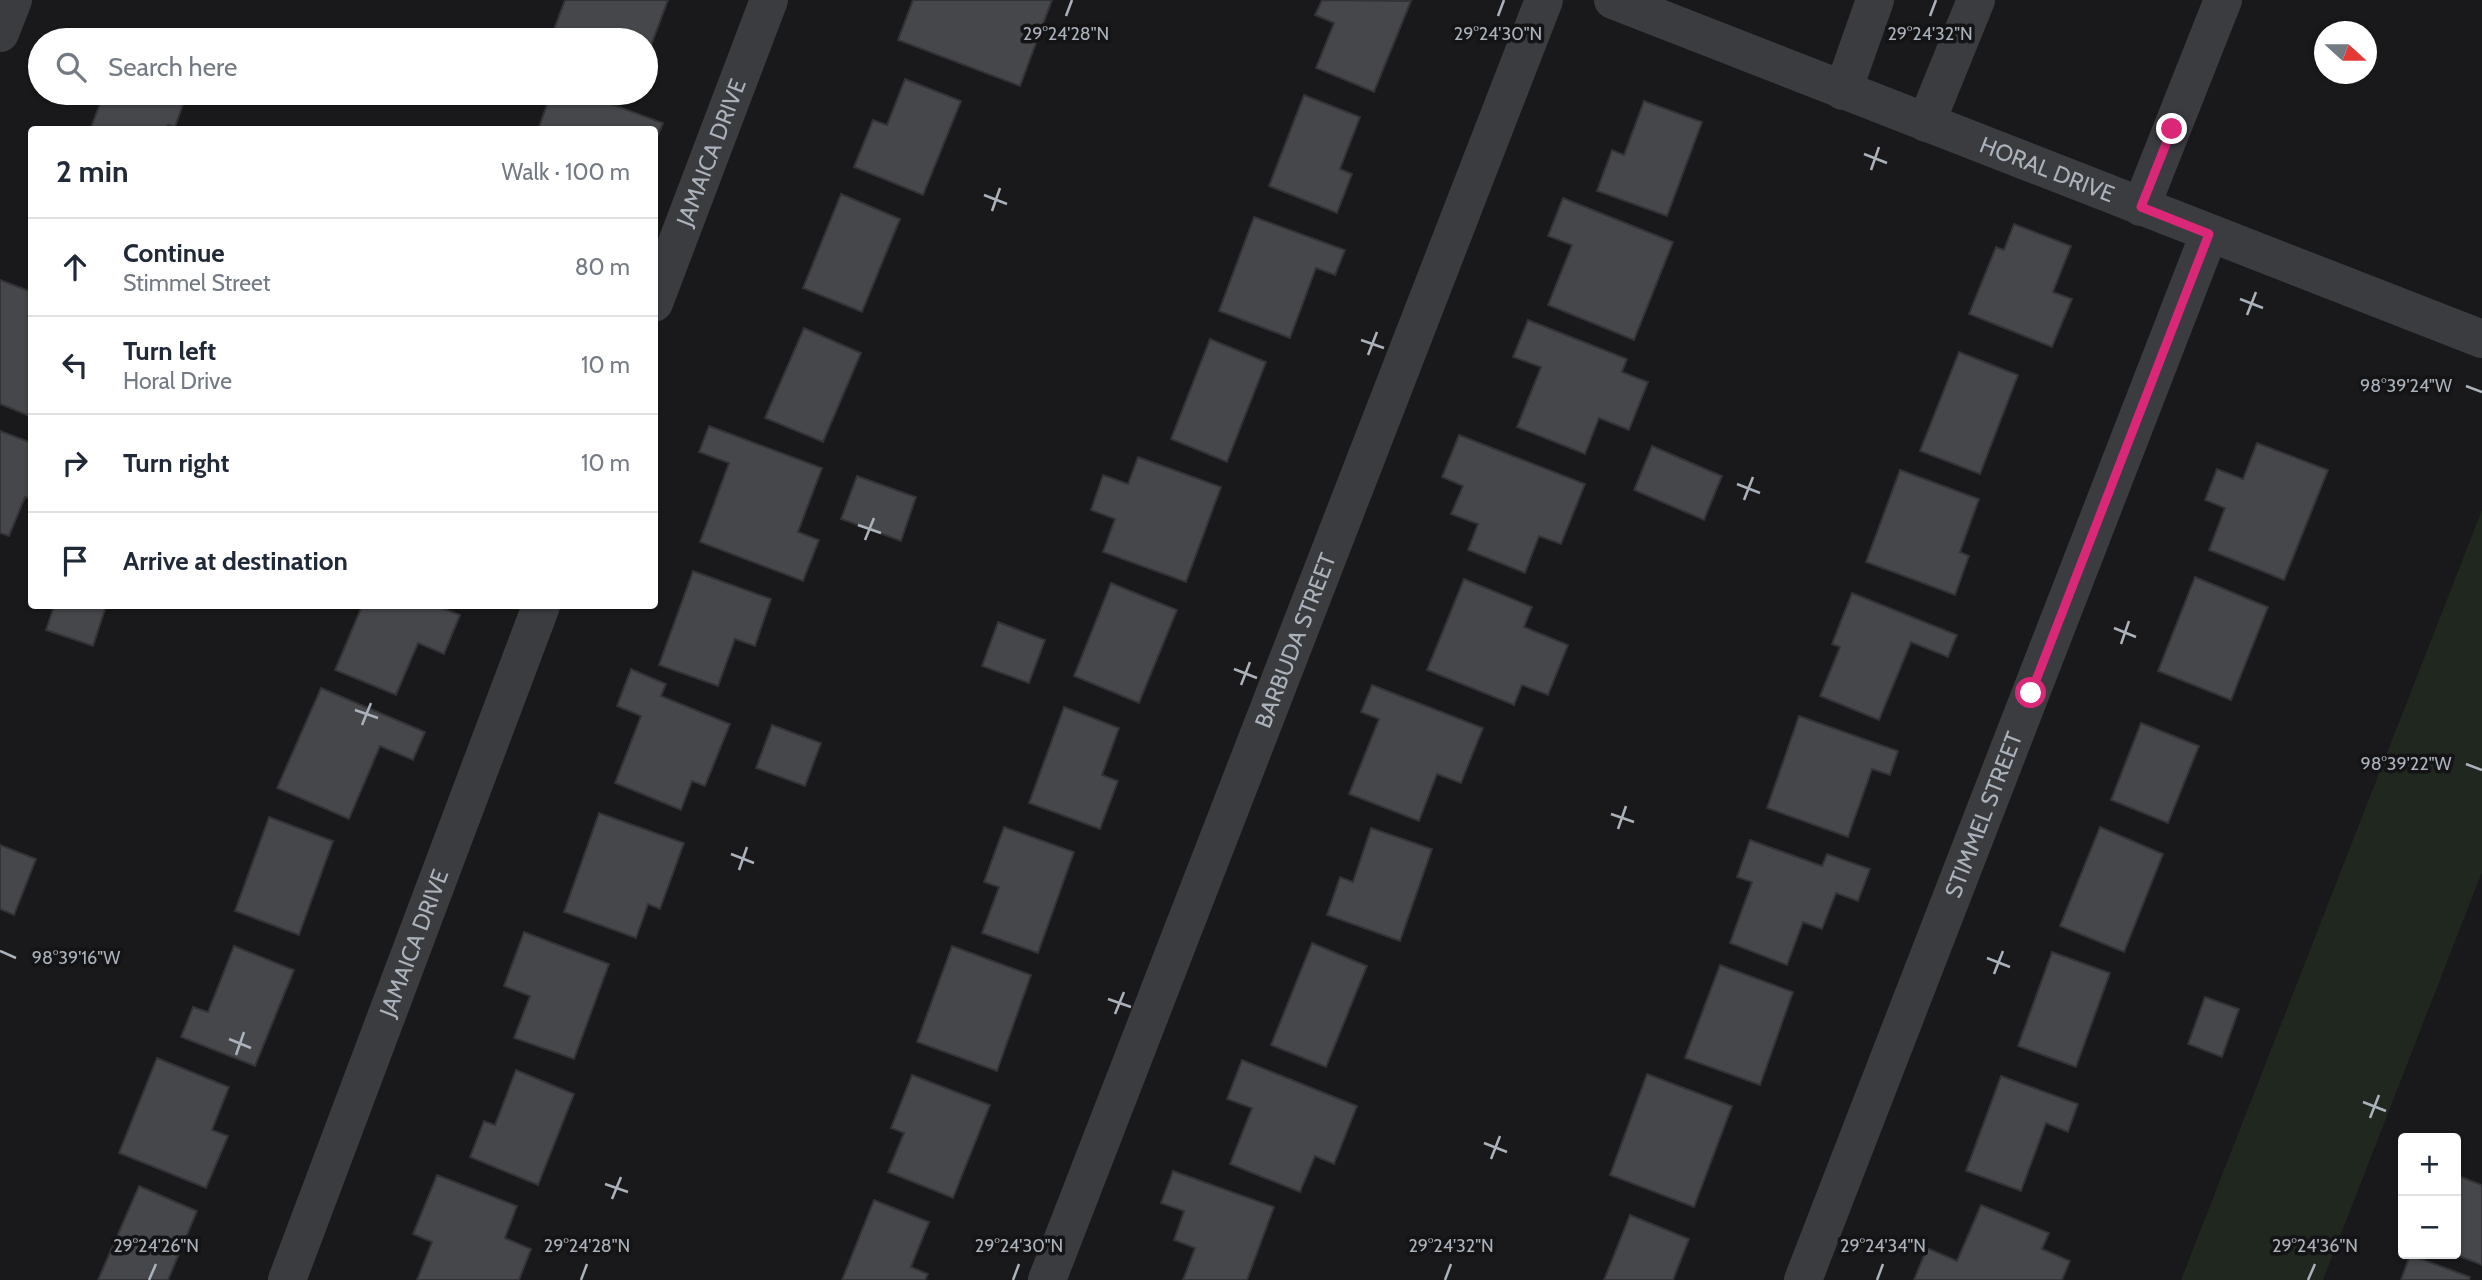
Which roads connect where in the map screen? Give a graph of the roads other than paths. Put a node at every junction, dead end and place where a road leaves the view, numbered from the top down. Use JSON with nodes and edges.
{"nodes":[{"id":1,"x":13,"y":0,"type":"edge"},
{"id":2,"x":769,"y":0,"type":"edge"},
{"id":3,"x":1544,"y":0,"type":"edge"},
{"id":4,"x":1613,"y":0,"type":"edge"},
{"id":5,"x":1875,"y":0,"type":"edge"},
{"id":6,"x":1976,"y":0,"type":"edge"},
{"id":7,"x":2222,"y":0,"type":"edge"},
{"id":8,"x":0,"y":33,"type":"edge"},
{"id":9,"x":1843,"y":90,"type":"junction"},
{"id":10,"x":1926,"y":123,"type":"junction"},
{"id":11,"x":2141,"y":207,"type":"junction"},
{"id":12,"x":2209,"y":234,"type":"junction"},
{"id":13,"x":658,"y":292,"type":"edge"},
{"id":14,"x":2482,"y":339,"type":"edge"},
{"id":15,"x":540,"y":609,"type":"edge"},
{"id":16,"x":287,"y":1280,"type":"edge"},
{"id":17,"x":1047,"y":1280,"type":"edge"},
{"id":18,"x":1803,"y":1280,"type":"edge"}],
"edges":[{"from":1,"to":8,"type":"street"},
{"from":2,"to":13,"type":"street","name":"JAMAICA DRIVE"},
{"from":3,"to":17,"type":"street","name":"BARBUDA STREET"},
{"from":4,"to":9,"type":"street","name":"HORAL DRIVE"},
{"from":5,"to":9,"type":"street"},
{"from":6,"to":10,"type":"street"},
{"from":7,"to":11,"type":"street"},
{"from":9,"to":10,"type":"street","name":"HORAL DRIVE"},
{"from":10,"to":11,"type":"street","name":"HORAL DRIVE"},
{"from":11,"to":12,"type":"street","name":"HORAL DRIVE"},
{"from":12,"to":14,"type":"street","name":"HORAL DRIVE"},
{"from":12,"to":18,"type":"street","name":"STIMMEL STREET"},
{"from":15,"to":16,"type":"street","name":"JAMAICA DRIVE"}]}
